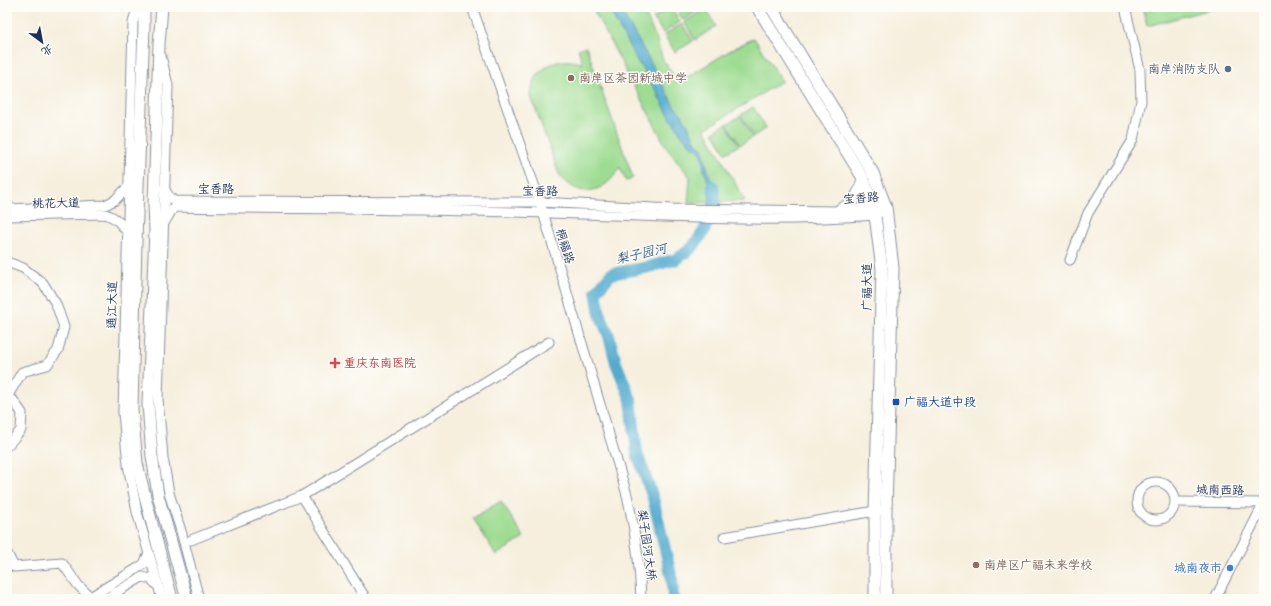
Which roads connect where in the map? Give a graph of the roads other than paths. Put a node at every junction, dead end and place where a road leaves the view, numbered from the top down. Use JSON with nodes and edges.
{"nodes":[{"id":1,"x":137,"y":7,"type":"edge"},
{"id":2,"x":144,"y":7,"type":"edge"},
{"id":3,"x":162,"y":7,"type":"edge"},
{"id":4,"x":472,"y":7,"type":"edge"},
{"id":5,"x":757,"y":7,"type":"edge"},
{"id":6,"x":771,"y":7,"type":"edge"},
{"id":7,"x":1125,"y":7,"type":"edge"},
{"id":8,"x":159,"y":44,"type":"junction"},
{"id":9,"x":863,"y":178,"type":"junction"},
{"id":10,"x":129,"y":186,"type":"junction"},
{"id":11,"x":164,"y":188,"type":"junction"},
{"id":12,"x":540,"y":202,"type":"junction"},
{"id":13,"x":175,"y":204,"type":"junction"},
{"id":14,"x":7,"y":209,"type":"edge"},
{"id":15,"x":105,"y":209,"type":"junction"},
{"id":16,"x":878,"y":210,"type":"junction"},
{"id":17,"x":838,"y":211,"type":"junction"},
{"id":18,"x":543,"y":213,"type":"junction"},
{"id":19,"x":673,"y":213,"type":"junction"},
{"id":20,"x":732,"y":214,"type":"junction"},
{"id":21,"x":7,"y":216,"type":"edge"},
{"id":22,"x":163,"y":225,"type":"junction"},
{"id":23,"x":127,"y":232,"type":"junction"},
{"id":24,"x":1070,"y":260,"type":"dead end"},
{"id":25,"x":7,"y":262,"type":"edge"},
{"id":26,"x":549,"y":342,"type":"dead end"},
{"id":27,"x":7,"y":397,"type":"edge"},
{"id":28,"x":7,"y":446,"type":"edge"},
{"id":29,"x":627,"y":495,"type":"joint"},
{"id":30,"x":302,"y":496,"type":"junction"},
{"id":31,"x":1176,"y":502,"type":"junction"},
{"id":32,"x":1264,"y":503,"type":"edge"},
{"id":33,"x":881,"y":510,"type":"junction"},
{"id":34,"x":181,"y":532,"type":"junction"},
{"id":35,"x":724,"y":537,"type":"dead end"},
{"id":36,"x":191,"y":540,"type":"junction"},
{"id":37,"x":7,"y":553,"type":"edge"},
{"id":38,"x":149,"y":553,"type":"junction"},
{"id":39,"x":188,"y":558,"type":"junction"},
{"id":40,"x":140,"y":573,"type":"junction"},
{"id":41,"x":159,"y":586,"type":"junction"},
{"id":42,"x":90,"y":598,"type":"edge"},
{"id":43,"x":105,"y":599,"type":"edge"},
{"id":44,"x":162,"y":599,"type":"edge"},
{"id":45,"x":172,"y":599,"type":"edge"},
{"id":46,"x":188,"y":599,"type":"edge"},
{"id":47,"x":199,"y":599,"type":"edge"},
{"id":48,"x":366,"y":599,"type":"edge"},
{"id":49,"x":641,"y":599,"type":"edge"},
{"id":50,"x":875,"y":599,"type":"edge"},
{"id":51,"x":886,"y":599,"type":"edge"},
{"id":52,"x":1215,"y":599,"type":"edge"}],
"edges":[{"from":1,"to":10,"type":"street","name":"通江大道"},
{"from":2,"to":45,"type":"main road","name":"通江大道"},
{"from":3,"to":8,"type":"main road"},
{"from":4,"to":12,"type":"street","name":"桐福路"},
{"from":5,"to":9,"type":"main road","name":"广福大道"},
{"from":6,"to":16,"type":"main road","name":"广福大道"},
{"from":7,"to":24,"type":"street"},
{"from":8,"to":11,"type":"street"},
{"from":8,"to":46,"type":"main road"},
{"from":9,"to":16,"type":"main road","name":"广福大道"},
{"from":9,"to":17,"type":"main road"},
{"from":10,"to":15,"type":"street"},
{"from":10,"to":23,"type":"street","name":"通江大道"},
{"from":11,"to":13,"type":"street"},
{"from":11,"to":22,"type":"street"},
{"from":12,"to":13,"type":"street","name":"宝香路"},
{"from":12,"to":18,"type":"street","name":"桐福路"},
{"from":12,"to":19,"type":"street","name":"宝香路"},
{"from":13,"to":18,"type":"street","name":"宝香路"},
{"from":13,"to":22,"type":"street"},
{"from":14,"to":15,"type":"street","name":"桃花大道"},
{"from":15,"to":21,"type":"street","name":"桃花大道"},
{"from":15,"to":23,"type":"street"},
{"from":16,"to":17,"type":"street","name":"宝香路"},
{"from":16,"to":20,"type":"street","name":"宝香路"},
{"from":16,"to":33,"type":"main road","name":"广福大道"},
{"from":17,"to":20,"type":"street","name":"宝香路"},
{"from":18,"to":19,"type":"street","name":"宝香路"},
{"from":18,"to":29,"type":"street","name":"桐福路"},
{"from":19,"to":20,"type":"street","name":"宝香路"},
{"from":22,"to":34,"type":"street"},
{"from":23,"to":38,"type":"street","name":"通江大道"},
{"from":25,"to":27,"type":"street"},
{"from":26,"to":30,"type":"street"},
{"from":27,"to":28,"type":"street"},
{"from":29,"to":49,"type":"street","name":"梨子园河大桥"},
{"from":30,"to":36,"type":"street"},
{"from":30,"to":48,"type":"street"},
{"from":31,"to":31,"type":"street"},
{"from":31,"to":32,"type":"street","name":"城南西路"},
{"from":32,"to":52,"type":"street"},
{"from":33,"to":35,"type":"street"},
{"from":33,"to":50,"type":"main road","name":"广福大道"},
{"from":33,"to":51,"type":"main road","name":"广福大道"},
{"from":34,"to":36,"type":"street"},
{"from":34,"to":39,"type":"street"},
{"from":36,"to":39,"type":"street"},
{"from":37,"to":42,"type":"street"},
{"from":38,"to":40,"type":"street"},
{"from":38,"to":41,"type":"street","name":"通江大道"},
{"from":39,"to":47,"type":"street"},
{"from":40,"to":41,"type":"street"},
{"from":40,"to":42,"type":"street"},
{"from":40,"to":43,"type":"street"},
{"from":41,"to":44,"type":"street","name":"通江大道"}]}
